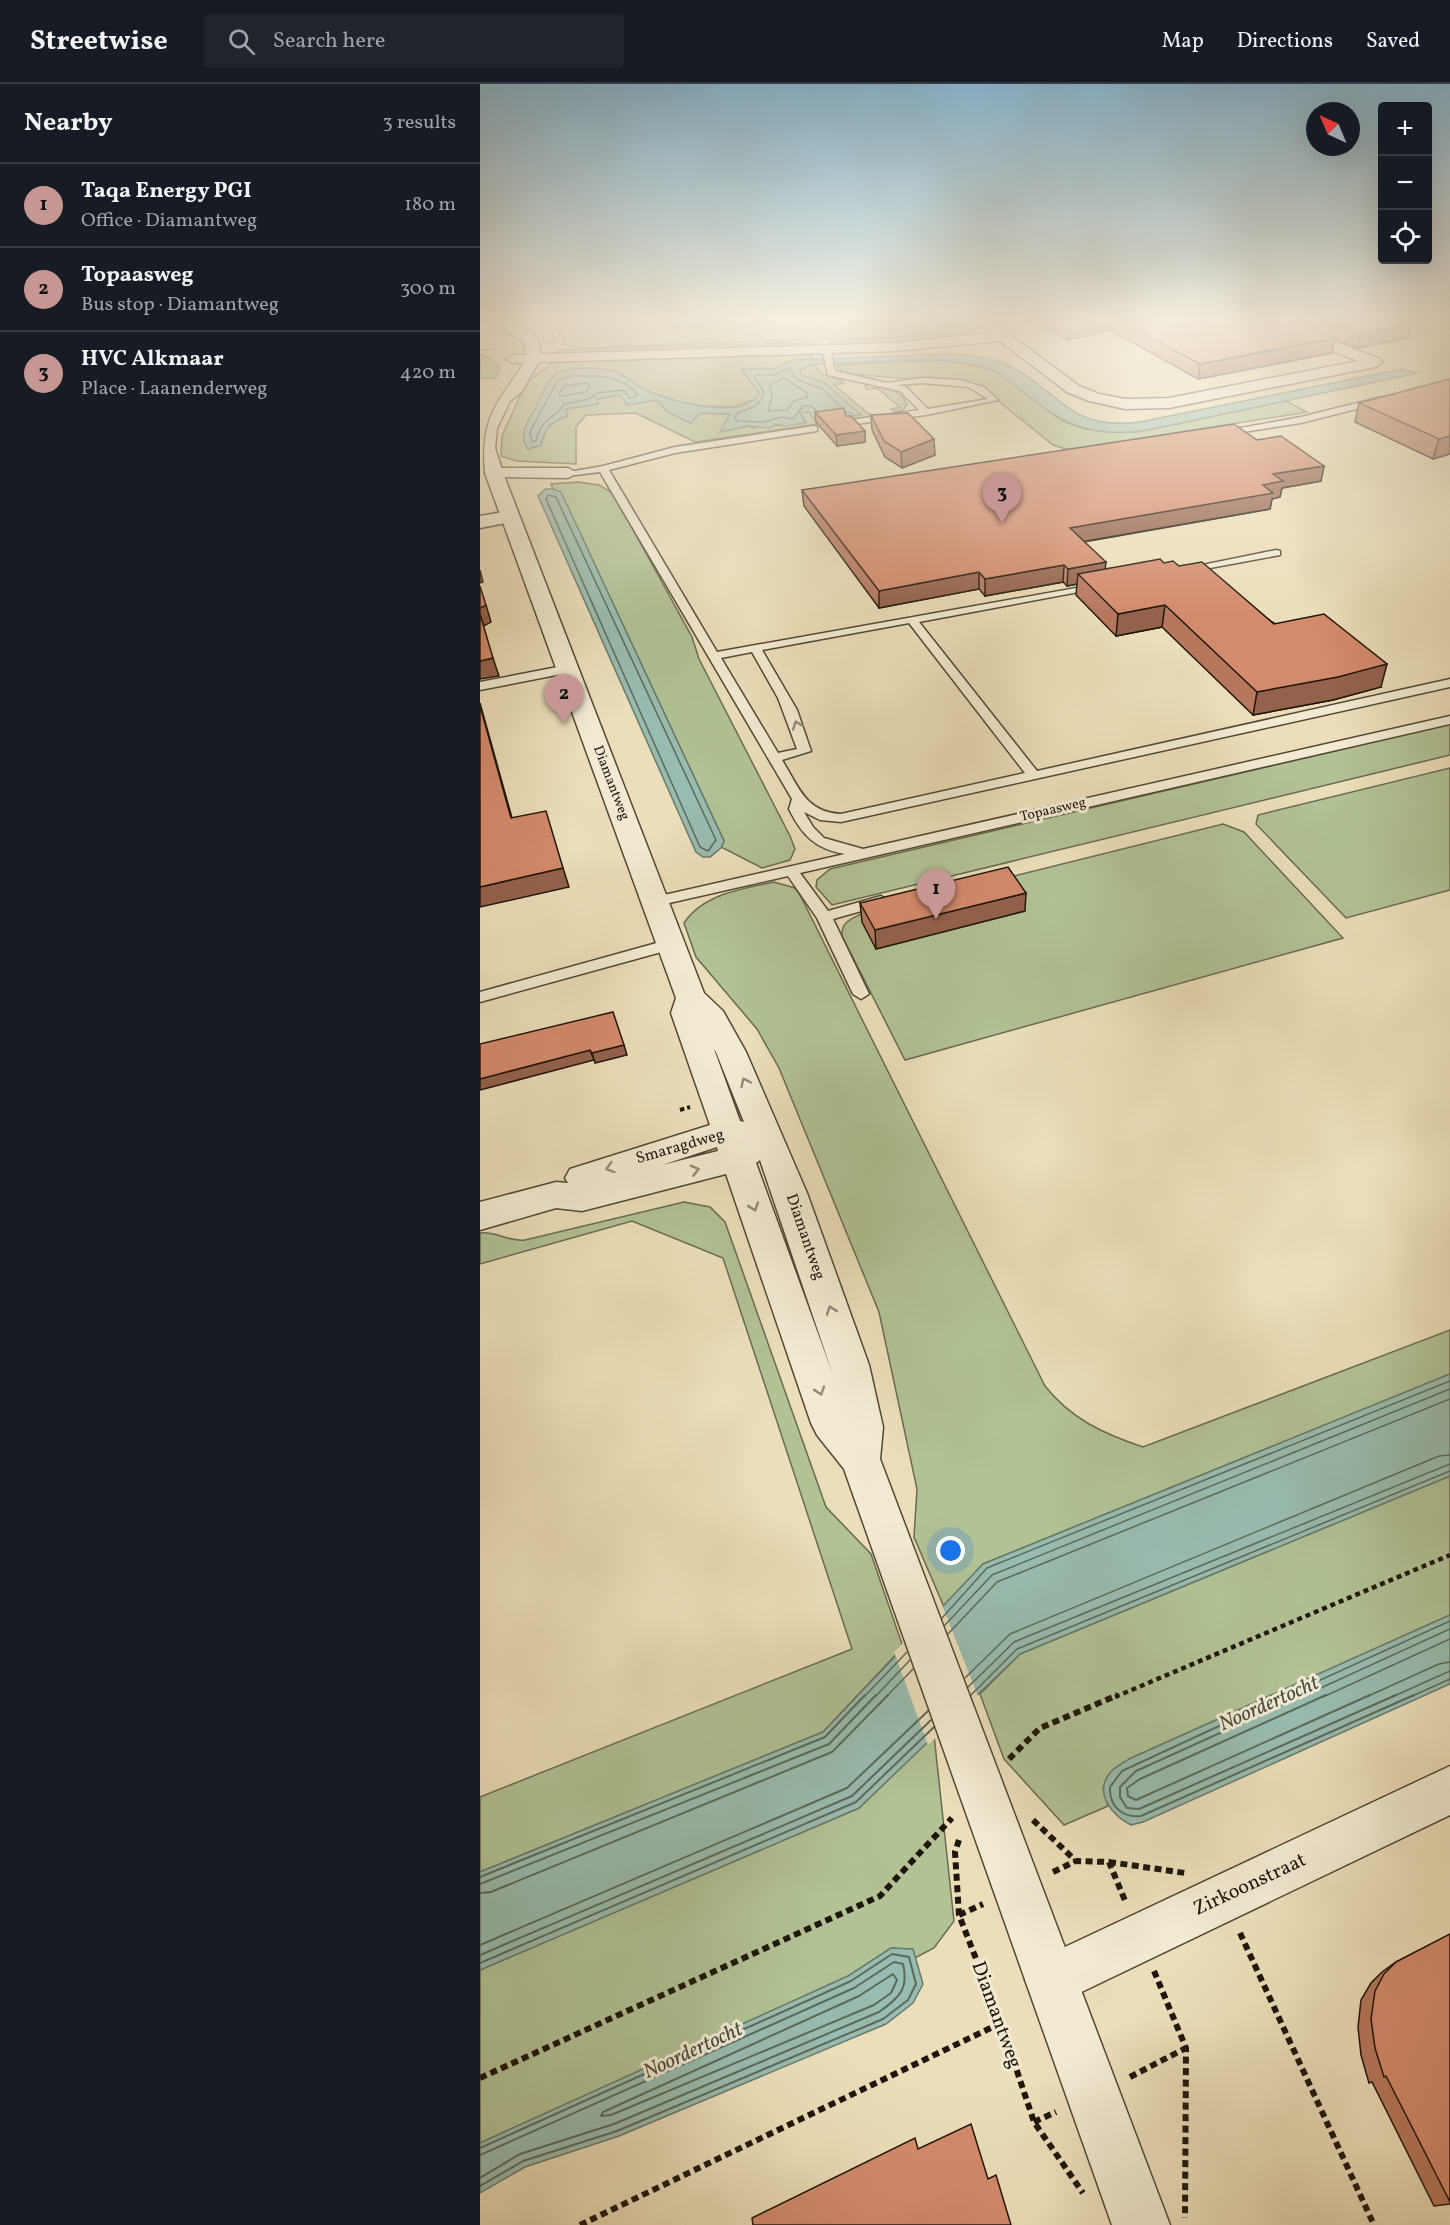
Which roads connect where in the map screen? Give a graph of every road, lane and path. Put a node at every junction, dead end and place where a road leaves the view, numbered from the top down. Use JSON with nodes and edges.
{"nodes":[{"id":1,"x":495,"y":415,"type":"edge"},
{"id":2,"x":906,"y":415,"type":"edge"},
{"id":3,"x":1321,"y":415,"type":"edge"},
{"id":4,"x":851,"y":423,"type":"edge"},
{"id":5,"x":814,"y":429,"type":"edge"},
{"id":6,"x":1208,"y":434,"type":"edge"},
{"id":7,"x":603,"y":469,"type":"junction"},
{"id":8,"x":494,"y":473,"type":"junction"},
{"id":9,"x":568,"y":473,"type":"joint"},
{"id":10,"x":509,"y":517,"type":"junction"},
{"id":11,"x":480,"y":522,"type":"edge"},
{"id":12,"x":1276,"y":552,"type":"dead end"},
{"id":13,"x":1170,"y":572,"type":"edge"},
{"id":14,"x":1112,"y":583,"type":"edge"},
{"id":15,"x":912,"y":620,"type":"junction"},
{"id":16,"x":755,"y":648,"type":"junction"},
{"id":17,"x":713,"y":656,"type":"junction"},
{"id":18,"x":568,"y":669,"type":"junction"},
{"id":19,"x":1450,"y":683,"type":"edge"},
{"id":20,"x":480,"y":686,"type":"edge"},
{"id":21,"x":1450,"y":720,"type":"edge"},
{"id":22,"x":773,"y":758,"type":"junction"},
{"id":23,"x":1035,"y":777,"type":"junction"},
{"id":24,"x":800,"y":799,"type":"junction"},
{"id":25,"x":874,"y":851,"type":"junction"},
{"id":26,"x":791,"y":870,"type":"junction"},
{"id":27,"x":656,"y":901,"type":"junction"},
{"id":28,"x":882,"y":901,"type":"edge"},
{"id":29,"x":824,"y":917,"type":"junction"},
{"id":30,"x":671,"y":944,"type":"junction"},
{"id":31,"x":861,"y":994,"type":"dead end"},
{"id":32,"x":480,"y":997,"type":"edge"},
{"id":33,"x":691,"y":998,"type":"junction"},
{"id":34,"x":768,"y":1136,"type":"junction"},
{"id":35,"x":733,"y":1146,"type":"junction"},
{"id":36,"x":480,"y":1216,"type":"edge"},
{"id":37,"x":860,"y":1459,"type":"junction"},
{"id":38,"x":976,"y":1779,"type":"junction"},
{"id":39,"x":1450,"y":1790,"type":"edge"},
{"id":40,"x":1223,"y":1897,"type":"junction"},
{"id":41,"x":1051,"y":1980,"type":"junction"},
{"id":42,"x":1001,"y":2023,"type":"junction"},
{"id":43,"x":1085,"y":2197,"type":"dead end"},
{"id":44,"x":580,"y":2225,"type":"edge"},
{"id":45,"x":1141,"y":2225,"type":"edge"},
{"id":46,"x":1374,"y":2225,"type":"edge"}],
"edges":[{"from":1,"to":8,"type":"street","name":"Diamantweg"},
{"from":2,"to":4,"type":"lane"},
{"from":3,"to":6,"type":"lane"},
{"from":5,"to":7,"type":"lane"},
{"from":7,"to":9,"type":"lane"},
{"from":7,"to":17,"type":"lane"},
{"from":8,"to":9,"type":"street"},
{"from":8,"to":10,"type":"street","name":"Diamantweg"},
{"from":10,"to":11,"type":"street"},
{"from":10,"to":18,"type":"street","name":"Diamantweg"},
{"from":12,"to":13,"type":"lane"},
{"from":14,"to":15,"type":"lane"},
{"from":15,"to":16,"type":"lane"},
{"from":15,"to":23,"type":"lane"},
{"from":16,"to":17,"type":"lane"},
{"from":22,"to":16,"type":"lane","one_way":true},
{"from":17,"to":22,"type":"lane"},
{"from":18,"to":20,"type":"lane"},
{"from":18,"to":27,"type":"street","name":"Diamantweg"},
{"from":19,"to":23,"type":"lane"},
{"from":21,"to":25,"type":"lane","name":"Topaasweg"},
{"from":22,"to":24,"type":"lane"},
{"from":23,"to":24,"type":"lane"},
{"from":24,"to":25,"type":"lane"},
{"from":25,"to":26,"type":"lane","name":"Topaasweg"},
{"from":26,"to":27,"type":"lane","name":"Topaasweg"},
{"from":26,"to":29,"type":"lane"},
{"from":27,"to":30,"type":"street","name":"Diamantweg"},
{"from":28,"to":29,"type":"lane"},
{"from":29,"to":31,"type":"lane"},
{"from":30,"to":32,"type":"lane"},
{"from":30,"to":33,"type":"street","name":"Diamantweg"},
{"from":34,"to":33,"type":"street","name":"Diamantweg","one_way":true},
{"from":33,"to":35,"type":"street","name":"Diamantweg"},
{"from":34,"to":35,"type":"street","name":"Smaragdweg"},
{"from":37,"to":34,"type":"street","name":"Diamantweg","one_way":true},
{"from":35,"to":36,"type":"street","name":"Smaragdweg"},
{"from":35,"to":37,"type":"street","name":"Diamantweg","one_way":true},
{"from":37,"to":38,"type":"street","name":"Diamantweg"},
{"from":38,"to":41,"type":"street","name":"Diamantweg"},
{"from":38,"to":42,"type":"path","name":"Diamantweg"},
{"from":39,"to":40,"type":"street","name":"Zirkoonstraat"},
{"from":40,"to":41,"type":"street","name":"Zirkoonstraat"},
{"from":40,"to":46,"type":"path"},
{"from":41,"to":45,"type":"street","name":"Diamantweg"},
{"from":42,"to":43,"type":"path","name":"Diamantweg"},
{"from":42,"to":44,"type":"path"}]}
